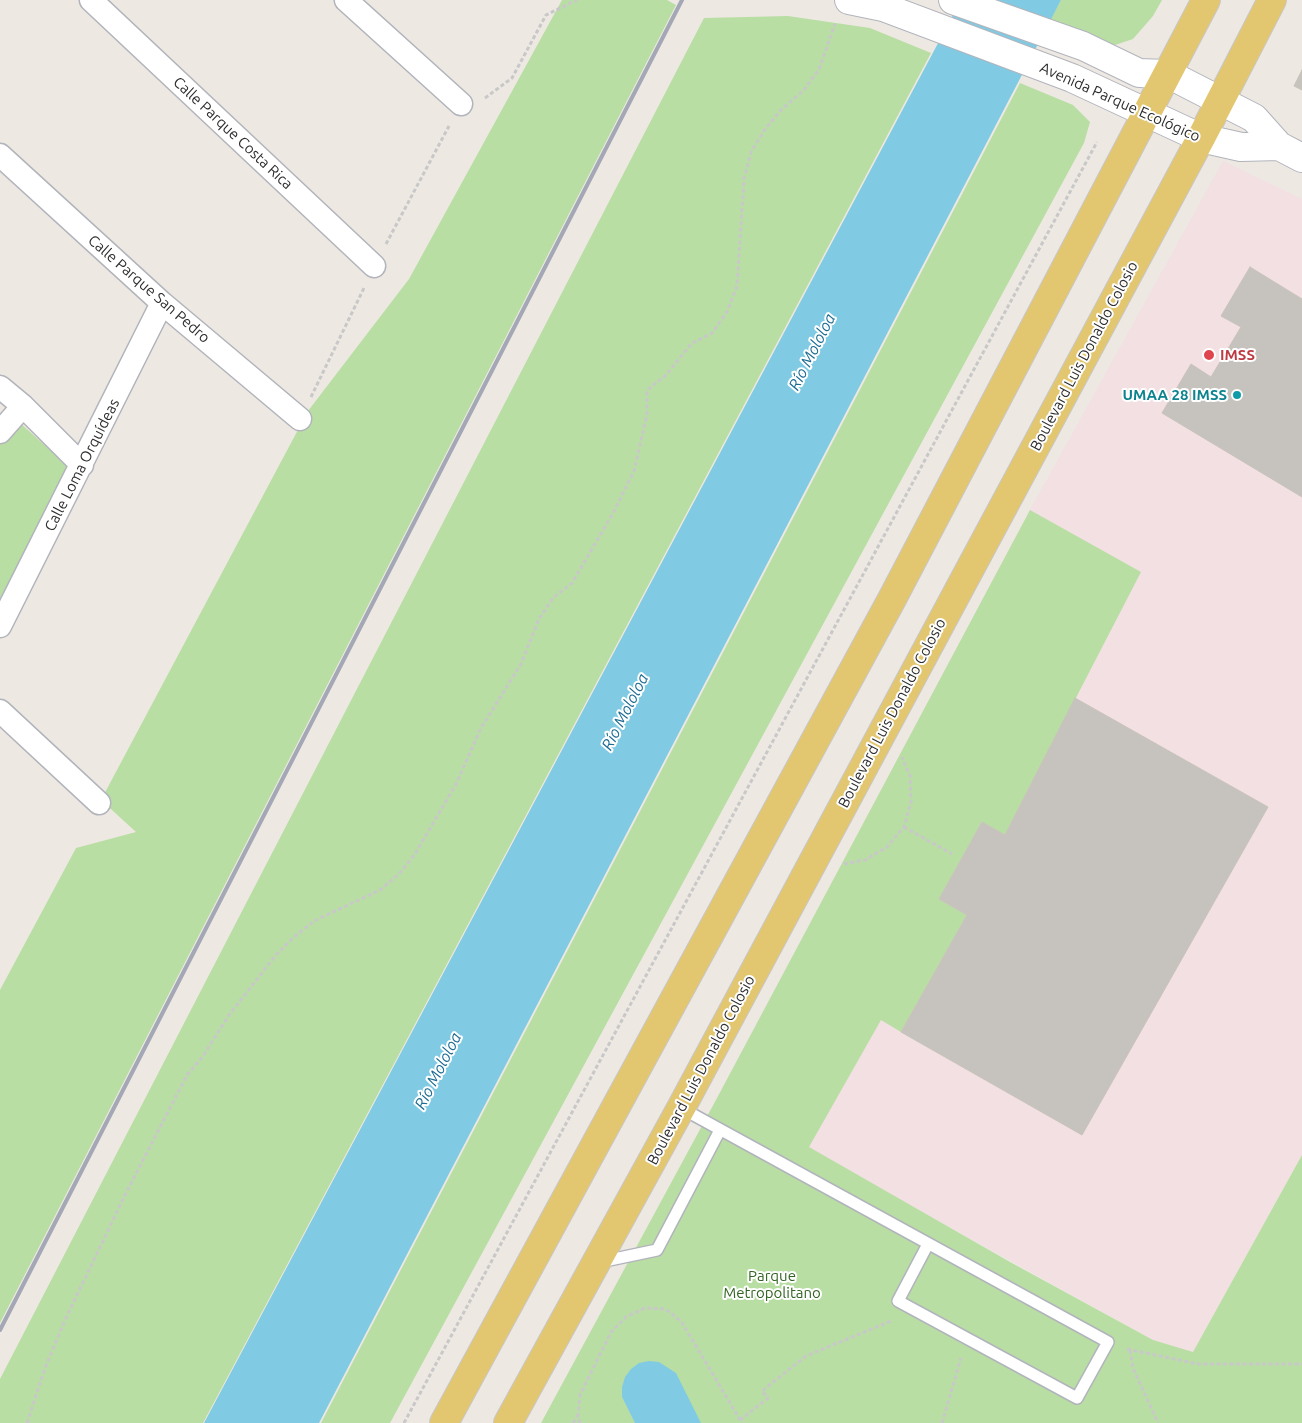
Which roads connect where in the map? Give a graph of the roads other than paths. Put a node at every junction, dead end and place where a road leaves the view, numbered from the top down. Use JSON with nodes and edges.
{"nodes":[{"id":1,"x":91,"y":0,"type":"edge"},
{"id":2,"x":346,"y":0,"type":"edge"},
{"id":3,"x":953,"y":0,"type":"edge"},
{"id":4,"x":1206,"y":0,"type":"edge"},
{"id":5,"x":1272,"y":0,"type":"edge"},
{"id":6,"x":842,"y":11,"type":"edge"},
{"id":7,"x":1168,"y":74,"type":"junction"},
{"id":8,"x":1219,"y":101,"type":"junction"},
{"id":9,"x":461,"y":104,"type":"road end"},
{"id":10,"x":1148,"y":111,"type":"junction"},
{"id":11,"x":1201,"y":138,"type":"junction"},
{"id":12,"x":1290,"y":152,"type":"edge"},
{"id":13,"x":0,"y":155,"type":"edge"},
{"id":14,"x":374,"y":266,"type":"road end"},
{"id":15,"x":162,"y":302,"type":"junction"},
{"id":16,"x":0,"y":387,"type":"edge"},
{"id":17,"x":23,"y":406,"type":"junction"},
{"id":18,"x":300,"y":419,"type":"road end"},
{"id":19,"x":0,"y":432,"type":"edge"},
{"id":20,"x":82,"y":465,"type":"junction"},
{"id":21,"x":0,"y":626,"type":"edge"},
{"id":22,"x":0,"y":711,"type":"edge"},
{"id":23,"x":99,"y":803,"type":"dead end"},
{"id":24,"x":681,"y":1108,"type":"junction"},
{"id":25,"x":720,"y":1130,"type":"junction"},
{"id":26,"x":928,"y":1244,"type":"junction"},
{"id":27,"x":596,"y":1262,"type":"junction"},
{"id":28,"x":444,"y":1423,"type":"edge"},
{"id":29,"x":508,"y":1423,"type":"edge"}],
"edges":[{"from":1,"to":14,"type":"street","name":"Calle Parque Costa Rica"},
{"from":2,"to":9,"type":"street"},
{"from":3,"to":7,"type":"street","name":"Avenida Parque Ecológico"},
{"from":4,"to":7,"type":"main road"},
{"from":5,"to":8,"type":"main road","name":"Boulevard Luis Donaldo Colosio"},
{"from":6,"to":10,"type":"street","name":"Avenida Parque Ecológico"},
{"from":7,"to":8,"type":"street","name":"Avenida Parque Ecológico"},
{"from":7,"to":10,"type":"main road"},
{"from":8,"to":11,"type":"main road","name":"Boulevard Luis Donaldo Colosio"},
{"from":8,"to":12,"type":"street","name":"Avenida Parque Ecológico"},
{"from":10,"to":11,"type":"street","name":"Avenida Parque Ecológico"},
{"from":10,"to":28,"type":"main road"},
{"from":11,"to":12,"type":"street","name":"Avenida Parque Ecológico"},
{"from":11,"to":24,"type":"main road","name":"Boulevard Luis Donaldo Colosio"},
{"from":13,"to":15,"type":"street","name":"Calle Parque San Pedro"},
{"from":15,"to":18,"type":"street","name":"Calle Parque San Pedro"},
{"from":15,"to":20,"type":"street","name":"Calle Loma Orquídeas"},
{"from":16,"to":17,"type":"street"},
{"from":17,"to":19,"type":"street"},
{"from":17,"to":20,"type":"street"},
{"from":20,"to":21,"type":"street","name":"Calle Loma Orquídeas"},
{"from":22,"to":23,"type":"street"},
{"from":24,"to":25,"type":"lane"},
{"from":24,"to":27,"type":"main road","name":"Boulevard Luis Donaldo Colosio"},
{"from":25,"to":26,"type":"lane"},
{"from":25,"to":27,"type":"lane"},
{"from":26,"to":26,"type":"lane"},
{"from":27,"to":29,"type":"main road","name":"Boulevard Luis Donaldo Colosio"}]}
